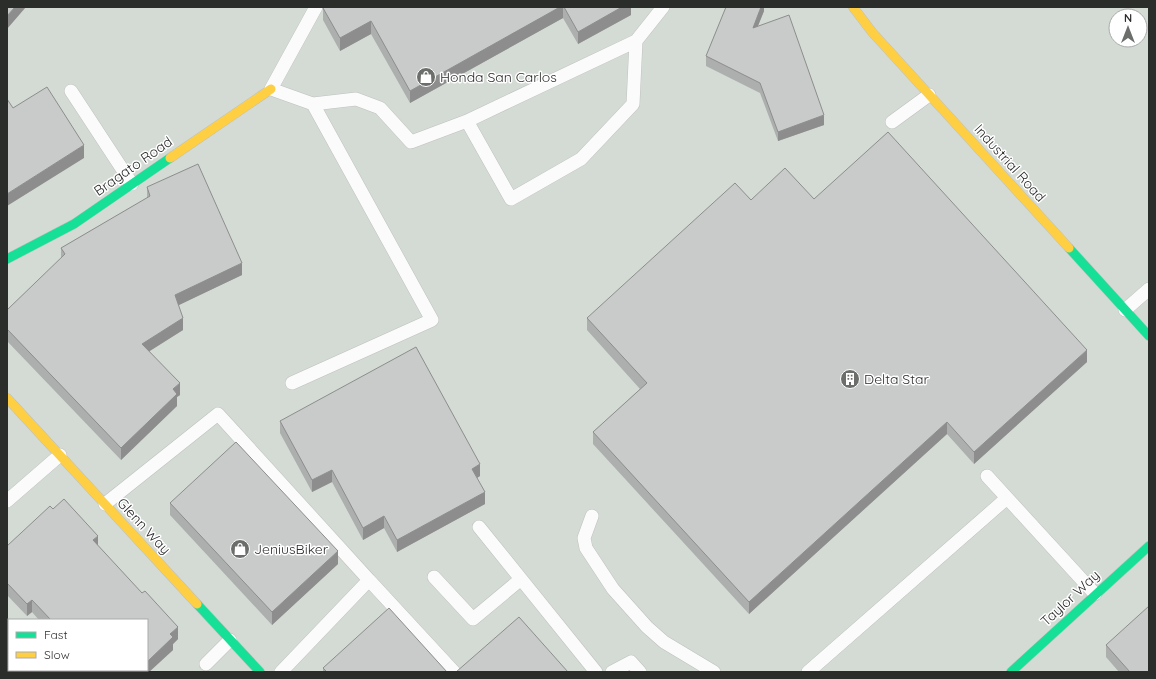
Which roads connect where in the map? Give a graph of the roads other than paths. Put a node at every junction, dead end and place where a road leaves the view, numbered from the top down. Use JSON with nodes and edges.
{"nodes":[{"id":1,"x":316,"y":7,"type":"edge"},
{"id":2,"x":663,"y":7,"type":"edge"},
{"id":3,"x":853,"y":7,"type":"edge"},
{"id":4,"x":636,"y":41,"type":"junction"},
{"id":5,"x":271,"y":88,"type":"junction"},
{"id":6,"x":71,"y":91,"type":"dead end"},
{"id":7,"x":929,"y":95,"type":"junction"},
{"id":8,"x":313,"y":104,"type":"junction"},
{"id":9,"x":467,"y":122,"type":"junction"},
{"id":10,"x":892,"y":122,"type":"dead end"},
{"id":11,"x":132,"y":184,"type":"junction"},
{"id":12,"x":7,"y":259,"type":"edge"},
{"id":13,"x":1149,"y":289,"type":"edge"},
{"id":14,"x":1125,"y":310,"type":"junction"},
{"id":15,"x":1149,"y":336,"type":"edge"},
{"id":16,"x":292,"y":383,"type":"dead end"},
{"id":17,"x":7,"y":398,"type":"edge"},
{"id":18,"x":60,"y":455,"type":"junction"},
{"id":19,"x":987,"y":476,"type":"dead end"},
{"id":20,"x":1007,"y":498,"type":"junction"},
{"id":21,"x":7,"y":501,"type":"edge"},
{"id":22,"x":105,"y":504,"type":"junction"},
{"id":23,"x":592,"y":516,"type":"dead end"},
{"id":24,"x":480,"y":527,"type":"dead end"},
{"id":25,"x":1149,"y":546,"type":"edge"},
{"id":26,"x":434,"y":577,"type":"dead end"},
{"id":27,"x":369,"y":580,"type":"junction"},
{"id":28,"x":521,"y":580,"type":"junction"},
{"id":29,"x":1095,"y":594,"type":"junction"},
{"id":30,"x":230,"y":640,"type":"junction"},
{"id":31,"x":206,"y":664,"type":"dead end"},
{"id":32,"x":260,"y":672,"type":"edge"},
{"id":33,"x":281,"y":672,"type":"edge"},
{"id":34,"x":454,"y":672,"type":"edge"},
{"id":35,"x":596,"y":672,"type":"edge"},
{"id":36,"x":612,"y":672,"type":"edge"},
{"id":37,"x":640,"y":672,"type":"edge"},
{"id":38,"x":714,"y":672,"type":"edge"},
{"id":39,"x":808,"y":672,"type":"edge"},
{"id":40,"x":1011,"y":672,"type":"edge"}],
"edges":[{"from":1,"to":5,"type":"lane"},
{"from":2,"to":4,"type":"lane"},
{"from":3,"to":7,"type":"street","name":"Industrial Road"},
{"from":4,"to":9,"type":"lane"},
{"from":4,"to":9,"type":"lane"},
{"from":5,"to":8,"type":"lane"},
{"from":5,"to":11,"type":"street","name":"Bragato Road"},
{"from":6,"to":11,"type":"lane"},
{"from":7,"to":10,"type":"lane"},
{"from":7,"to":14,"type":"street","name":"Industrial Road"},
{"from":8,"to":9,"type":"lane"},
{"from":8,"to":16,"type":"lane"},
{"from":11,"to":12,"type":"street","name":"Bragato Road"},
{"from":13,"to":14,"type":"lane"},
{"from":14,"to":15,"type":"street","name":"Industrial Road"},
{"from":17,"to":18,"type":"street","name":"Glenn Way"},
{"from":18,"to":21,"type":"lane"},
{"from":18,"to":22,"type":"street","name":"Glenn Way"},
{"from":19,"to":20,"type":"lane"},
{"from":20,"to":29,"type":"lane"},
{"from":20,"to":39,"type":"lane"},
{"from":22,"to":27,"type":"lane"},
{"from":22,"to":30,"type":"street","name":"Glenn Way"},
{"from":23,"to":38,"type":"lane"},
{"from":24,"to":28,"type":"lane"},
{"from":25,"to":29,"type":"street","name":"Taylor Way"},
{"from":26,"to":28,"type":"lane"},
{"from":27,"to":33,"type":"lane"},
{"from":27,"to":34,"type":"lane"},
{"from":28,"to":35,"type":"lane"},
{"from":29,"to":40,"type":"street","name":"Taylor Way"},
{"from":30,"to":31,"type":"lane"},
{"from":30,"to":32,"type":"street","name":"Glenn Way"},
{"from":36,"to":37,"type":"lane"}]}
